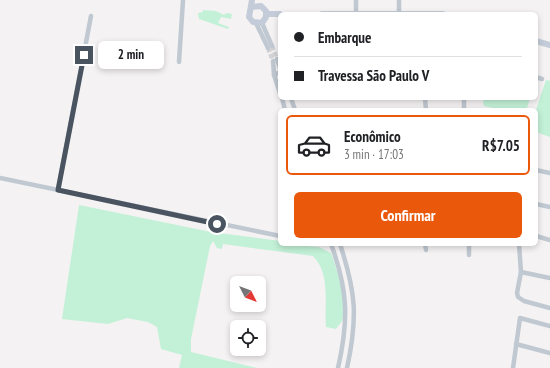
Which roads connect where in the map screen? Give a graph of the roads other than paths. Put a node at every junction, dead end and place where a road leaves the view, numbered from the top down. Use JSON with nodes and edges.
{"nodes":[{"id":1,"x":183,"y":0,"type":"edge"},
{"id":2,"x":252,"y":0,"type":"edge"},
{"id":3,"x":263,"y":0,"type":"edge"},
{"id":4,"x":356,"y":0,"type":"edge"},
{"id":5,"x":399,"y":0,"type":"edge"},
{"id":6,"x":252,"y":7,"type":"junction"},
{"id":7,"x":264,"y":8,"type":"junction"},
{"id":8,"x":356,"y":12,"type":"edge"},
{"id":9,"x":399,"y":12,"type":"edge"},
{"id":10,"x":267,"y":14,"type":"junction"},
{"id":11,"x":278,"y":14,"type":"edge"},
{"id":12,"x":91,"y":16,"type":"dead end"},
{"id":13,"x":259,"y":23,"type":"junction"},
{"id":14,"x":538,"y":42,"type":"edge"},
{"id":15,"x":550,"y":45,"type":"edge"},
{"id":16,"x":270,"y":47,"type":"tunnel mouth"},
{"id":17,"x":179,"y":62,"type":"dead end"},
{"id":18,"x":278,"y":65,"type":"tunnel mouth"},
{"id":19,"x":278,"y":73,"type":"edge"},
{"id":20,"x":274,"y":75,"type":"junction"},
{"id":21,"x":538,"y":78,"type":"edge"},
{"id":22,"x":542,"y":79,"type":"dead end"},
{"id":23,"x":278,"y":87,"type":"edge"},
{"id":24,"x":538,"y":170,"type":"edge"},
{"id":25,"x":550,"y":173,"type":"edge"},
{"id":26,"x":0,"y":178,"type":"edge"},
{"id":27,"x":58,"y":190,"type":"junction"},
{"id":28,"x":538,"y":204,"type":"edge"},
{"id":29,"x":550,"y":207,"type":"edge"},
{"id":30,"x":278,"y":236,"type":"edge"},
{"id":31,"x":538,"y":237,"type":"edge"},
{"id":32,"x":550,"y":240,"type":"edge"},
{"id":33,"x":332,"y":246,"type":"edge"},
{"id":34,"x":341,"y":246,"type":"edge"},
{"id":35,"x":425,"y":246,"type":"edge"},
{"id":36,"x":469,"y":246,"type":"edge"},
{"id":37,"x":519,"y":246,"type":"edge"},
{"id":38,"x":426,"y":250,"type":"dead end"},
{"id":39,"x":468,"y":255,"type":"dead end"},
{"id":40,"x":522,"y":272,"type":"junction"},
{"id":41,"x":550,"y":278,"type":"edge"},
{"id":42,"x":550,"y":308,"type":"edge"},
{"id":43,"x":346,"y":326,"type":"junction"},
{"id":44,"x":354,"y":326,"type":"junction"},
{"id":45,"x":550,"y":326,"type":"edge"},
{"id":46,"x":516,"y":344,"type":"junction"},
{"id":47,"x":550,"y":353,"type":"edge"},
{"id":48,"x":338,"y":368,"type":"edge"},
{"id":49,"x":347,"y":368,"type":"edge"},
{"id":50,"x":513,"y":368,"type":"edge"}],
"edges":[{"from":1,"to":17,"type":"street"},
{"from":2,"to":6,"type":"street"},
{"from":3,"to":7,"type":"street"},
{"from":4,"to":8,"type":"street"},
{"from":5,"to":9,"type":"street"},
{"from":6,"to":7,"type":"street"},
{"from":6,"to":13,"type":"street"},
{"from":7,"to":10,"type":"street"},
{"from":10,"to":11,"type":"street"},
{"from":10,"to":13,"type":"street"},
{"from":12,"to":27,"type":"street"},
{"from":13,"to":16,"type":"street"},
{"from":14,"to":15,"type":"street"},
{"from":18,"to":20,"type":"street"},
{"from":19,"to":20,"type":"street"},
{"from":20,"to":23,"type":"street"},
{"from":21,"to":22,"type":"street"},
{"from":24,"to":25,"type":"street"},
{"from":26,"to":27,"type":"street"},
{"from":27,"to":30,"type":"street"},
{"from":28,"to":29,"type":"street"},
{"from":31,"to":32,"type":"street"},
{"from":33,"to":43,"type":"street"},
{"from":34,"to":44,"type":"street"},
{"from":35,"to":38,"type":"street"},
{"from":36,"to":39,"type":"street"},
{"from":37,"to":40,"type":"street"},
{"from":40,"to":41,"type":"street"},
{"from":40,"to":42,"type":"street"},
{"from":43,"to":44,"type":"street"},
{"from":43,"to":48,"type":"street"},
{"from":44,"to":49,"type":"street"},
{"from":45,"to":46,"type":"street"},
{"from":46,"to":47,"type":"street"},
{"from":46,"to":50,"type":"street"}]}
